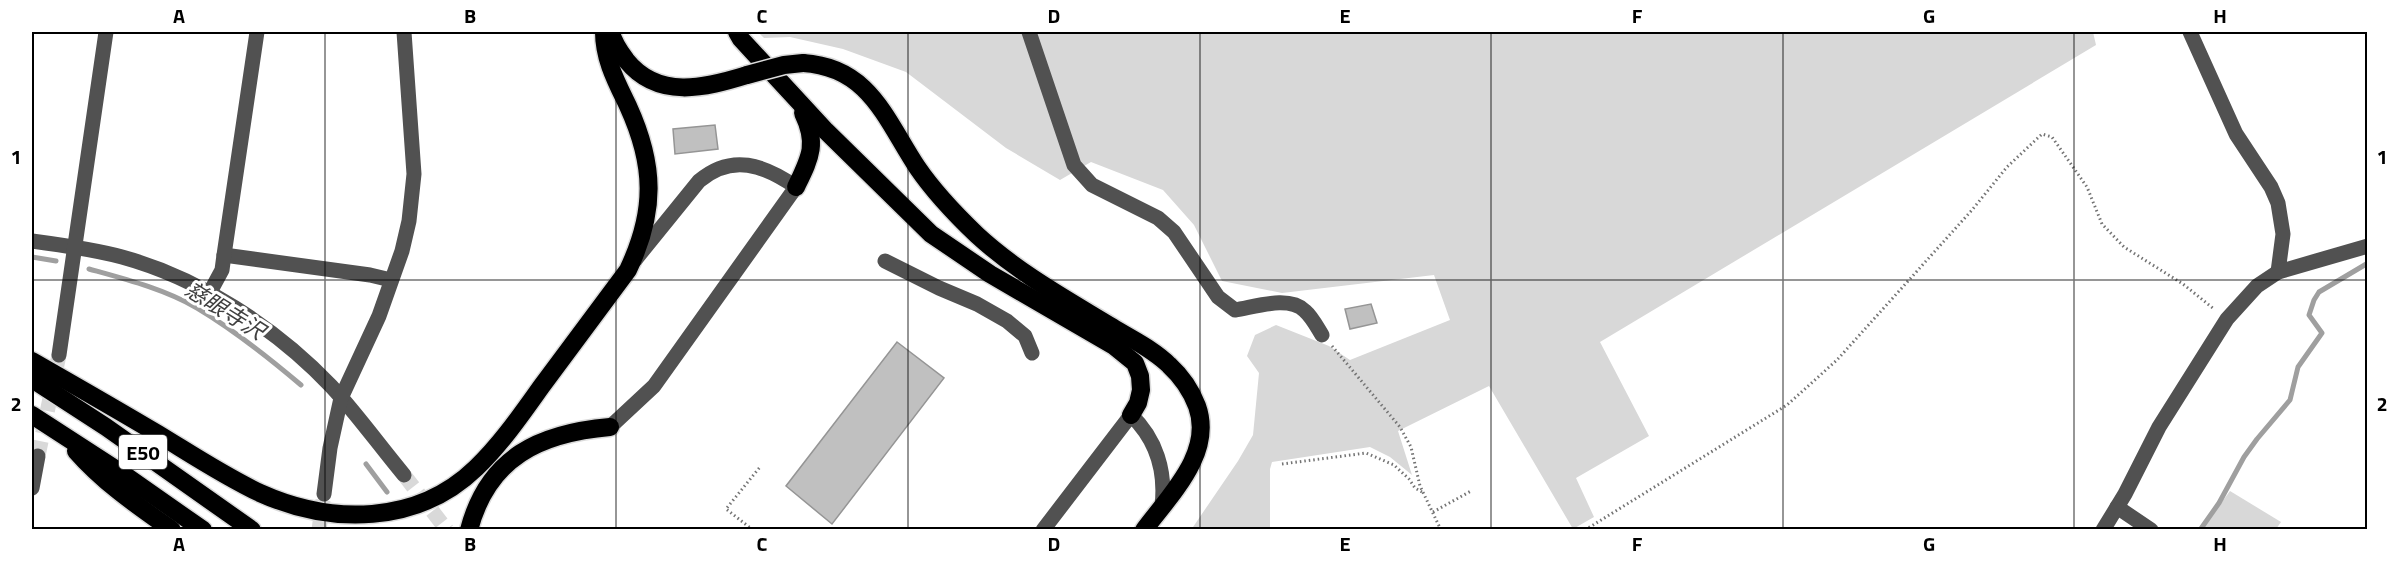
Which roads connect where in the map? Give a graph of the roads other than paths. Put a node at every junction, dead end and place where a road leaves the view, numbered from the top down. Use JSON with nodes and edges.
{"nodes":[{"id":1,"x":106,"y":32,"type":"edge"},
{"id":2,"x":257,"y":32,"type":"edge"},
{"id":3,"x":404,"y":32,"type":"edge"},
{"id":4,"x":604,"y":32,"type":"edge"},
{"id":5,"x":611,"y":32,"type":"edge"},
{"id":6,"x":737,"y":32,"type":"edge"},
{"id":7,"x":1029,"y":32,"type":"edge"},
{"id":8,"x":2190,"y":32,"type":"edge"},
{"id":9,"x":796,"y":101,"type":"junction"},
{"id":10,"x":796,"y":187,"type":"junction"},
{"id":11,"x":32,"y":241,"type":"edge"},
{"id":12,"x":2367,"y":246,"type":"edge"},
{"id":13,"x":75,"y":247,"type":"junction"},
{"id":14,"x":224,"y":255,"type":"junction"},
{"id":15,"x":885,"y":261,"type":"dead end"},
{"id":16,"x":628,"y":270,"type":"junction"},
{"id":17,"x":2278,"y":272,"type":"junction"},
{"id":18,"x":392,"y":280,"type":"junction"},
{"id":19,"x":209,"y":294,"type":"junction"},
{"id":20,"x":1322,"y":335,"type":"road end"},
{"id":21,"x":1032,"y":353,"type":"dead end"},
{"id":22,"x":59,"y":355,"type":"tunnel mouth"},
{"id":23,"x":32,"y":361,"type":"edge"},
{"id":24,"x":32,"y":379,"type":"edge"},
{"id":25,"x":341,"y":398,"type":"junction"},
{"id":26,"x":32,"y":415,"type":"edge"},
{"id":27,"x":1131,"y":415,"type":"junction"},
{"id":28,"x":610,"y":427,"type":"joint"},
{"id":29,"x":62,"y":435,"type":"junction"},
{"id":30,"x":39,"y":456,"type":"dead end"},
{"id":31,"x":404,"y":475,"type":"tunnel mouth"},
{"id":32,"x":32,"y":482,"type":"edge"},
{"id":33,"x":324,"y":494,"type":"tunnel mouth"},
{"id":34,"x":1162,"y":506,"type":"junction"},
{"id":35,"x":2117,"y":507,"type":"junction"},
{"id":36,"x":172,"y":530,"type":"edge"},
{"id":37,"x":203,"y":530,"type":"edge"},
{"id":38,"x":252,"y":530,"type":"edge"},
{"id":39,"x":469,"y":530,"type":"edge"},
{"id":40,"x":1043,"y":530,"type":"edge"},
{"id":41,"x":1144,"y":530,"type":"edge"},
{"id":42,"x":2103,"y":530,"type":"edge"},
{"id":43,"x":2151,"y":530,"type":"edge"}],
"edges":[{"from":1,"to":13,"type":"street"},
{"from":2,"to":14,"type":"street"},
{"from":3,"to":18,"type":"street"},
{"from":4,"to":16,"type":"highway"},
{"from":5,"to":34,"type":"highway","bridge":true},
{"from":6,"to":9,"type":"highway"},
{"from":7,"to":20,"type":"street"},
{"from":8,"to":17,"type":"street"},
{"from":9,"to":10,"type":"highway"},
{"from":9,"to":27,"type":"highway"},
{"from":10,"to":16,"type":"street"},
{"from":10,"to":28,"type":"street"},
{"from":11,"to":13,"type":"street"},
{"from":12,"to":17,"type":"street"},
{"from":13,"to":19,"type":"street"},
{"from":13,"to":22,"type":"street"},
{"from":14,"to":18,"type":"street"},
{"from":14,"to":19,"type":"street"},
{"from":15,"to":21,"type":"street"},
{"from":16,"to":23,"type":"highway"},
{"from":17,"to":35,"type":"street"},
{"from":18,"to":25,"type":"street"},
{"from":19,"to":25,"type":"street"},
{"from":24,"to":38,"type":"highway","number":"E50"},
{"from":25,"to":31,"type":"street"},
{"from":25,"to":33,"type":"street"},
{"from":26,"to":29,"type":"highway","number":"E50"},
{"from":27,"to":34,"type":"street"},
{"from":27,"to":40,"type":"street"},
{"from":28,"to":39,"type":"highway"},
{"from":29,"to":36,"type":"highway"},
{"from":29,"to":37,"type":"highway","number":"E50"},
{"from":30,"to":32,"type":"street"},
{"from":34,"to":41,"type":"highway"},
{"from":35,"to":42,"type":"street"},
{"from":35,"to":43,"type":"street"}]}
